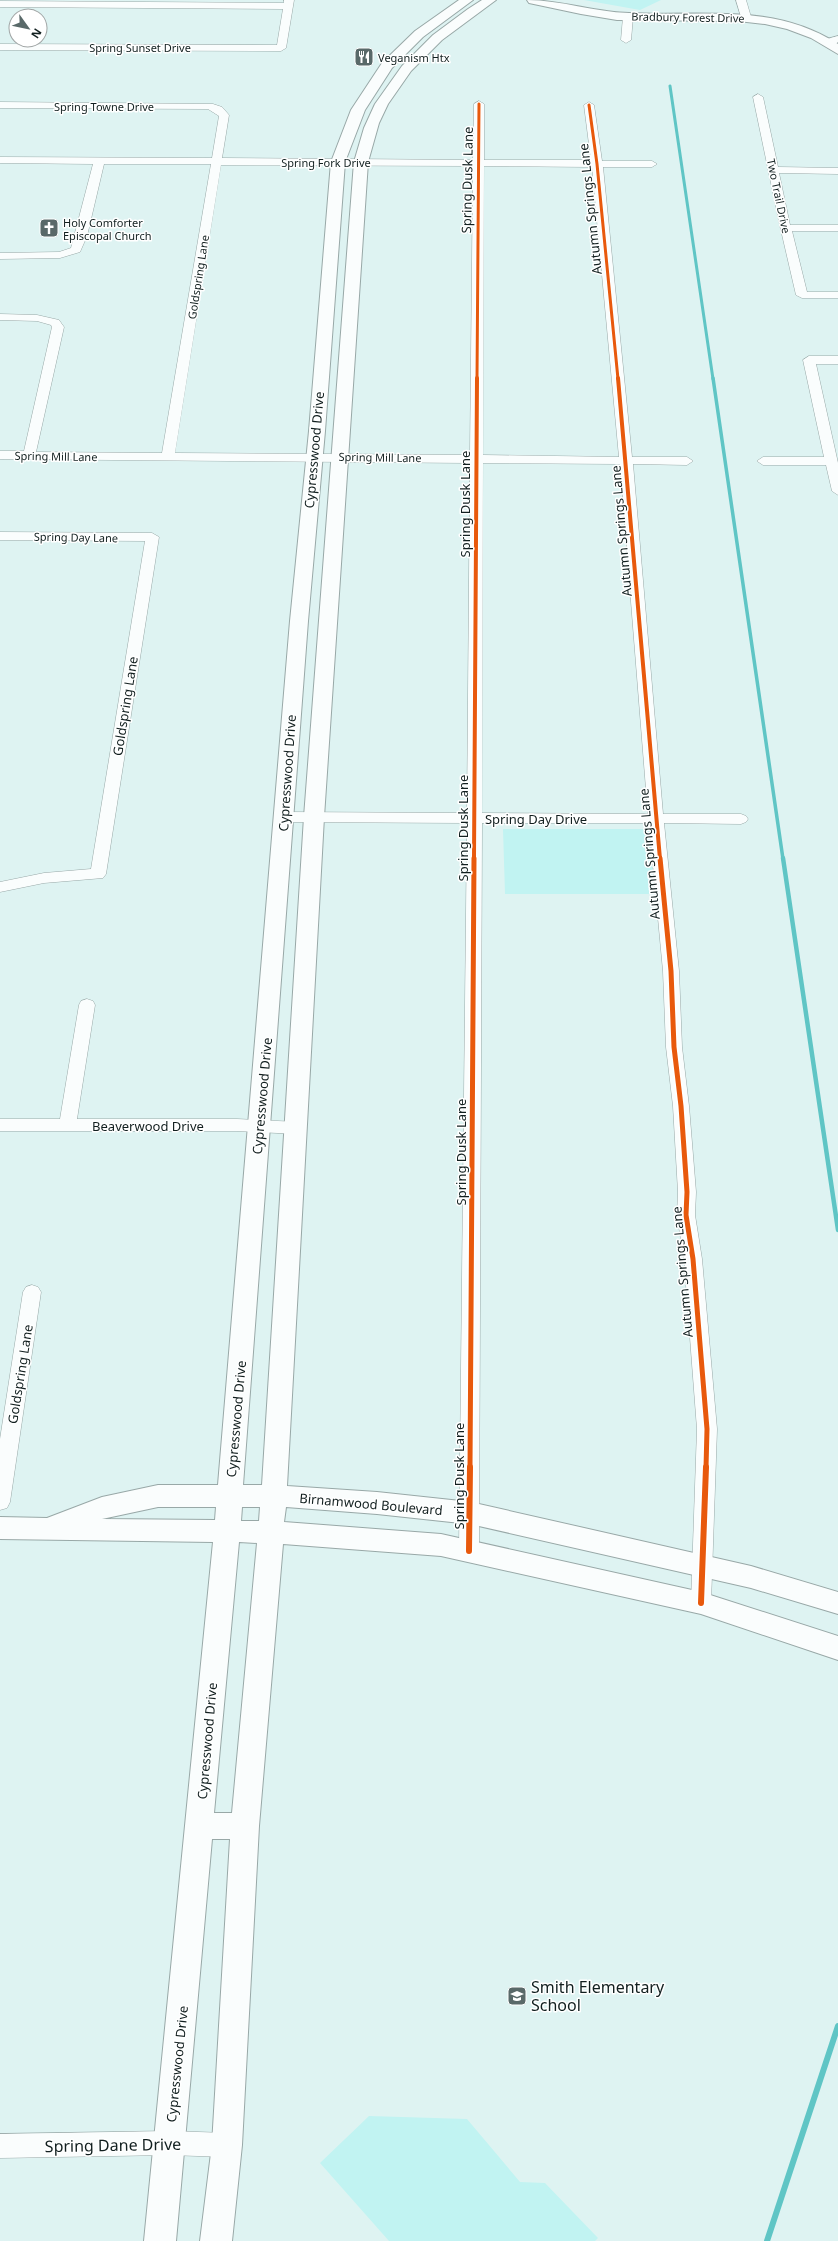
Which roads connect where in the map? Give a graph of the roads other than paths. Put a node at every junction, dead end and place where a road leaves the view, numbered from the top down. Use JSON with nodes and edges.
{"nodes":[{"id":1,"x":467,"y":0,"type":"edge"},
{"id":2,"x":490,"y":0,"type":"edge"},
{"id":3,"x":533,"y":0,"type":"edge"},
{"id":4,"x":741,"y":0,"type":"edge"},
{"id":5,"x":288,"y":3,"type":"edge"},
{"id":6,"x":0,"y":4,"type":"edge"},
{"id":7,"x":628,"y":17,"type":"junction"},
{"id":8,"x":746,"y":17,"type":"junction"},
{"id":9,"x":626,"y":40,"type":"dead end"},
{"id":10,"x":835,"y":45,"type":"edge"},
{"id":11,"x":0,"y":47,"type":"edge"},
{"id":12,"x":388,"y":64,"type":"junction"},
{"id":13,"x":408,"y":67,"type":"junction"},
{"id":14,"x":758,"y":97,"type":"dead end"},
{"id":15,"x":480,"y":104,"type":"dead end"},
{"id":16,"x":0,"y":105,"type":"edge"},
{"id":17,"x":589,"y":105,"type":"dead end"},
{"id":18,"x":209,"y":106,"type":"joint"},
{"id":19,"x":0,"y":160,"type":"edge"},
{"id":20,"x":99,"y":161,"type":"junction"},
{"id":21,"x":216,"y":162,"type":"junction"},
{"id":22,"x":338,"y":162,"type":"junction"},
{"id":23,"x":361,"y":162,"type":"junction"},
{"id":24,"x":478,"y":164,"type":"junction"},
{"id":25,"x":597,"y":164,"type":"junction"},
{"id":26,"x":652,"y":164,"type":"dead end"},
{"id":27,"x":773,"y":170,"type":"junction"},
{"id":28,"x":838,"y":171,"type":"edge"},
{"id":29,"x":785,"y":226,"type":"junction"},
{"id":30,"x":838,"y":228,"type":"edge"},
{"id":31,"x":0,"y":256,"type":"edge"},
{"id":32,"x":327,"y":292,"type":"junction"},
{"id":33,"x":351,"y":293,"type":"junction"},
{"id":34,"x":838,"y":295,"type":"edge"},
{"id":35,"x":0,"y":317,"type":"edge"},
{"id":36,"x":838,"y":360,"type":"edge"},
{"id":37,"x":0,"y":455,"type":"edge"},
{"id":38,"x":29,"y":456,"type":"junction"},
{"id":39,"x":313,"y":456,"type":"junction"},
{"id":40,"x":340,"y":456,"type":"junction"},
{"id":41,"x":168,"y":457,"type":"junction"},
{"id":42,"x":476,"y":459,"type":"junction"},
{"id":43,"x":626,"y":461,"type":"junction"},
{"id":44,"x":687,"y":461,"type":"dead end"},
{"id":45,"x":763,"y":461,"type":"dead end"},
{"id":46,"x":830,"y":461,"type":"junction"},
{"id":47,"x":838,"y":491,"type":"edge"},
{"id":48,"x":152,"y":537,"type":"joint"},
{"id":49,"x":0,"y":538,"type":"edge"},
{"id":50,"x":299,"y":621,"type":"junction"},
{"id":51,"x":329,"y":621,"type":"junction"},
{"id":52,"x":284,"y":817,"type":"junction"},
{"id":53,"x":314,"y":817,"type":"junction"},
{"id":54,"x":658,"y":818,"type":"junction"},
{"id":55,"x":740,"y":819,"type":"dead end"},
{"id":56,"x":474,"y":820,"type":"junction"},
{"id":57,"x":0,"y":887,"type":"edge"},
{"id":58,"x":87,"y":1005,"type":"dead end"},
{"id":59,"x":0,"y":1125,"type":"edge"},
{"id":60,"x":67,"y":1126,"type":"junction"},
{"id":61,"x":259,"y":1126,"type":"junction"},
{"id":62,"x":297,"y":1128,"type":"junction"},
{"id":63,"x":32,"y":1292,"type":"dead end"},
{"id":64,"x":230,"y":1495,"type":"junction"},
{"id":65,"x":274,"y":1496,"type":"junction"},
{"id":66,"x":0,"y":1502,"type":"edge"},
{"id":67,"x":470,"y":1513,"type":"junction"},
{"id":68,"x":0,"y":1528,"type":"edge"},
{"id":69,"x":42,"y":1529,"type":"junction"},
{"id":70,"x":227,"y":1532,"type":"junction"},
{"id":71,"x":270,"y":1532,"type":"junction"},
{"id":72,"x":470,"y":1551,"type":"junction"},
{"id":73,"x":702,"y":1565,"type":"junction"},
{"id":74,"x":828,"y":1600,"type":"edge"},
{"id":75,"x":701,"y":1602,"type":"junction"},
{"id":76,"x":838,"y":1648,"type":"edge"},
{"id":77,"x":199,"y":1826,"type":"junction"},
{"id":78,"x":245,"y":1826,"type":"junction"},
{"id":79,"x":169,"y":2143,"type":"junction"},
{"id":80,"x":227,"y":2145,"type":"junction"},
{"id":81,"x":0,"y":2146,"type":"edge"},
{"id":82,"x":160,"y":2241,"type":"edge"},
{"id":83,"x":216,"y":2241,"type":"edge"}],
"edges":[{"from":1,"to":12,"type":"main road","name":"Cypresswood Drive"},
{"from":2,"to":13,"type":"main road","name":"Cypresswood Drive"},
{"from":3,"to":7,"type":"main road","name":"Bradbury Forest Drive"},
{"from":4,"to":8,"type":"street"},
{"from":5,"to":6,"type":"street"},
{"from":5,"to":11,"type":"street","name":"Spring Sunset Drive"},
{"from":7,"to":8,"type":"main road","name":"Bradbury Forest Drive"},
{"from":7,"to":9,"type":"street"},
{"from":8,"to":10,"type":"main road","name":"Bradbury Forest Drive"},
{"from":12,"to":13,"type":"main road"},
{"from":12,"to":22,"type":"main road","name":"Cypresswood Drive"},
{"from":13,"to":23,"type":"main road","name":"Cypresswood Drive"},
{"from":14,"to":27,"type":"street","name":"Two Trail Drive"},
{"from":15,"to":24,"type":"street","name":"Spring Dusk Lane"},
{"from":16,"to":18,"type":"street","name":"Spring Towne Drive"},
{"from":17,"to":25,"type":"street","name":"Autumn Springs Lane"},
{"from":18,"to":21,"type":"street","name":"Goldspring Lane"},
{"from":19,"to":20,"type":"street","name":"Spring Fork Drive"},
{"from":20,"to":21,"type":"street","name":"Spring Fork Drive"},
{"from":20,"to":31,"type":"street"},
{"from":21,"to":22,"type":"street","name":"Spring Fork Drive"},
{"from":21,"to":41,"type":"street","name":"Goldspring Lane"},
{"from":22,"to":23,"type":"street","name":"Spring Fork Drive"},
{"from":22,"to":32,"type":"main road","name":"Cypresswood Drive"},
{"from":23,"to":24,"type":"street","name":"Spring Fork Drive"},
{"from":23,"to":33,"type":"main road","name":"Cypresswood Drive"},
{"from":24,"to":25,"type":"street","name":"Spring Fork Drive"},
{"from":24,"to":42,"type":"street","name":"Spring Dusk Lane"},
{"from":25,"to":26,"type":"street","name":"Spring Fork Drive"},
{"from":25,"to":43,"type":"street","name":"Autumn Springs Lane"},
{"from":27,"to":28,"type":"street"},
{"from":27,"to":29,"type":"street","name":"Two Trail Drive"},
{"from":29,"to":30,"type":"street"},
{"from":29,"to":34,"type":"street","name":"Two Trail Drive"},
{"from":32,"to":33,"type":"main road"},
{"from":32,"to":39,"type":"main road","name":"Cypresswood Drive"},
{"from":33,"to":40,"type":"main road","name":"Cypresswood Drive"},
{"from":35,"to":38,"type":"street"},
{"from":36,"to":46,"type":"street"},
{"from":37,"to":38,"type":"street","name":"Spring Mill Lane"},
{"from":38,"to":41,"type":"street","name":"Spring Mill Lane"},
{"from":39,"to":40,"type":"street","name":"Spring Mill Lane"},
{"from":39,"to":41,"type":"street","name":"Spring Mill Lane"},
{"from":39,"to":50,"type":"main road","name":"Cypresswood Drive"},
{"from":40,"to":42,"type":"street","name":"Spring Mill Lane"},
{"from":40,"to":51,"type":"main road","name":"Cypresswood Drive"},
{"from":42,"to":43,"type":"street","name":"Spring Mill Lane"},
{"from":42,"to":56,"type":"street","name":"Spring Dusk Lane"},
{"from":43,"to":44,"type":"street","name":"Spring Mill Lane"},
{"from":43,"to":54,"type":"street","name":"Autumn Springs Lane"},
{"from":45,"to":46,"type":"street"},
{"from":46,"to":47,"type":"street"},
{"from":48,"to":49,"type":"street","name":"Spring Day Lane"},
{"from":48,"to":57,"type":"street","name":"Goldspring Lane"},
{"from":50,"to":51,"type":"main road"},
{"from":50,"to":52,"type":"main road","name":"Cypresswood Drive"},
{"from":51,"to":53,"type":"main road","name":"Cypresswood Drive"},
{"from":52,"to":53,"type":"street","name":"Spring Day Drive"},
{"from":52,"to":61,"type":"main road","name":"Cypresswood Drive"},
{"from":53,"to":56,"type":"street","name":"Spring Day Drive"},
{"from":53,"to":62,"type":"main road","name":"Cypresswood Drive"},
{"from":54,"to":55,"type":"street","name":"Spring Day Drive"},
{"from":54,"to":56,"type":"street","name":"Spring Day Drive"},
{"from":54,"to":73,"type":"street","name":"Autumn Springs Lane"},
{"from":56,"to":67,"type":"street","name":"Spring Dusk Lane"},
{"from":58,"to":60,"type":"street"},
{"from":59,"to":60,"type":"street","name":"Beaverwood Drive"},
{"from":60,"to":61,"type":"street","name":"Beaverwood Drive"},
{"from":61,"to":62,"type":"street","name":"Beaverwood Drive"},
{"from":61,"to":64,"type":"main road","name":"Cypresswood Drive"},
{"from":62,"to":65,"type":"main road","name":"Cypresswood Drive"},
{"from":63,"to":66,"type":"street","name":"Goldspring Lane"},
{"from":64,"to":65,"type":"main road","name":"Birnamwood Boulevard"},
{"from":64,"to":69,"type":"main road","name":"Birnamwood Boulevard"},
{"from":64,"to":70,"type":"main road","name":"Cypresswood Drive"},
{"from":65,"to":67,"type":"main road","name":"Birnamwood Boulevard"},
{"from":65,"to":71,"type":"main road","name":"Cypresswood Drive"},
{"from":67,"to":72,"type":"street","name":"Spring Dusk Lane"},
{"from":67,"to":73,"type":"main road","name":"Birnamwood Boulevard"},
{"from":68,"to":69,"type":"main road","name":"Birnamwood Boulevard"},
{"from":69,"to":70,"type":"main road","name":"Birnamwood Boulevard"},
{"from":70,"to":71,"type":"main road","name":"Birnamwood Boulevard"},
{"from":70,"to":77,"type":"main road","name":"Cypresswood Drive"},
{"from":71,"to":72,"type":"main road","name":"Birnamwood Boulevard"},
{"from":71,"to":78,"type":"main road","name":"Cypresswood Drive"},
{"from":72,"to":75,"type":"main road","name":"Birnamwood Boulevard"},
{"from":73,"to":74,"type":"main road","name":"Birnamwood Boulevard"},
{"from":73,"to":75,"type":"street","name":"Autumn Springs Lane"},
{"from":75,"to":76,"type":"main road","name":"Birnamwood Boulevard"},
{"from":77,"to":78,"type":"main road"},
{"from":77,"to":79,"type":"main road","name":"Cypresswood Drive"},
{"from":78,"to":80,"type":"main road","name":"Cypresswood Drive"},
{"from":79,"to":80,"type":"street","name":"Spring Dane Drive"},
{"from":79,"to":81,"type":"street","name":"Spring Dane Drive"},
{"from":79,"to":82,"type":"main road","name":"Cypresswood Drive"},
{"from":80,"to":83,"type":"main road","name":"Cypresswood Drive"}]}
